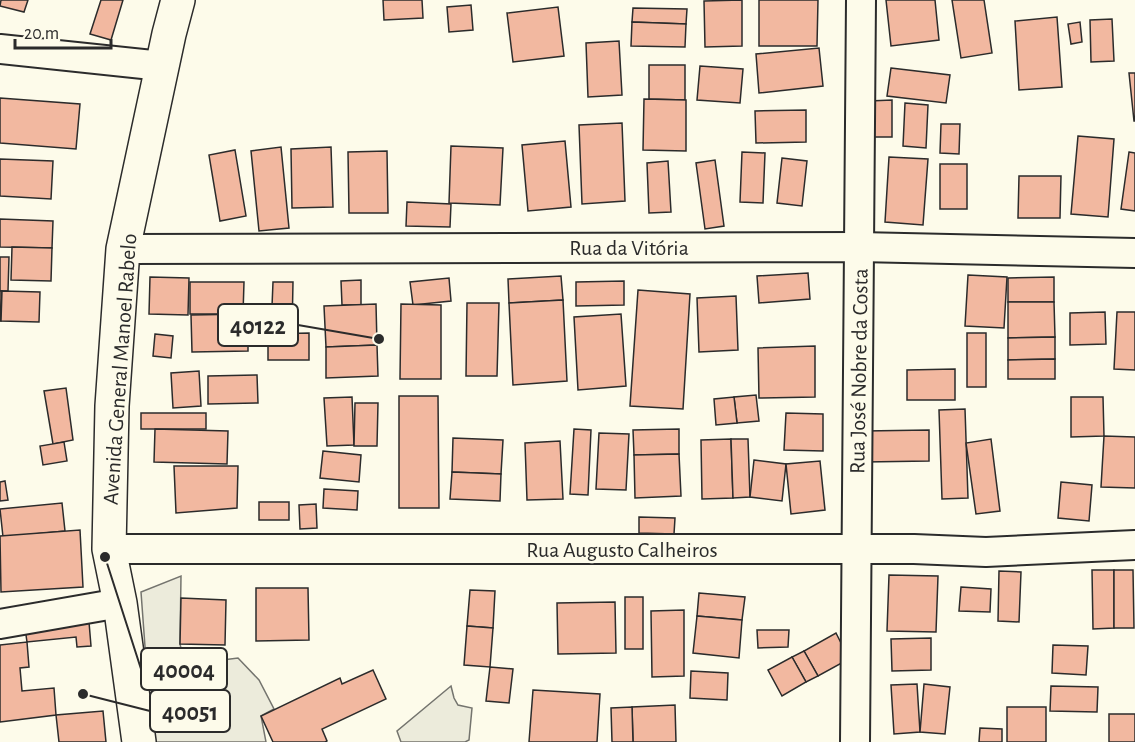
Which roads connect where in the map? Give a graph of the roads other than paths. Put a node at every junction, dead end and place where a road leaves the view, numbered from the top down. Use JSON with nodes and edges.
{"nodes":[{"id":1,"x":178,"y":0,"type":"edge"},
{"id":2,"x":861,"y":0,"type":"edge"},
{"id":3,"x":0,"y":49,"type":"edge"},
{"id":4,"x":162,"y":66,"type":"junction"},
{"id":5,"x":859,"y":247,"type":"junction"},
{"id":6,"x":123,"y":249,"type":"junction"},
{"id":7,"x":1135,"y":253,"type":"edge"},
{"id":8,"x":1135,"y":545,"type":"edge"},
{"id":9,"x":109,"y":549,"type":"junction"},
{"id":10,"x":856,"y":549,"type":"junction"},
{"id":11,"x":120,"y":603,"type":"junction"},
{"id":12,"x":0,"y":624,"type":"edge"},
{"id":13,"x":139,"y":742,"type":"edge"},
{"id":14,"x":855,"y":742,"type":"edge"}],
"edges":[{"from":1,"to":4,"type":"main road","name":"Avenida General Manoel Rabelo"},
{"from":2,"to":5,"type":"street","name":"Rua José Nobre da Costa"},
{"from":3,"to":4,"type":"street"},
{"from":4,"to":6,"type":"main road","name":"Avenida General Manoel Rabelo"},
{"from":5,"to":6,"type":"street","name":"Rua da Vitória"},
{"from":5,"to":7,"type":"street","name":"Rua da Vitória"},
{"from":5,"to":10,"type":"street","name":"Rua José Nobre da Costa"},
{"from":6,"to":9,"type":"main road","name":"Avenida General Manoel Rabelo"},
{"from":8,"to":10,"type":"street","name":"Rua Augusto Calheiros"},
{"from":9,"to":10,"type":"street","name":"Rua Augusto Calheiros"},
{"from":9,"to":11,"type":"main road","name":"Avenida General Manoel Rabelo"},
{"from":10,"to":14,"type":"street","name":"Rua José Nobre da Costa"},
{"from":11,"to":12,"type":"street"},
{"from":11,"to":13,"type":"main road","name":"Avenida General Manoel Rabelo"}]}
